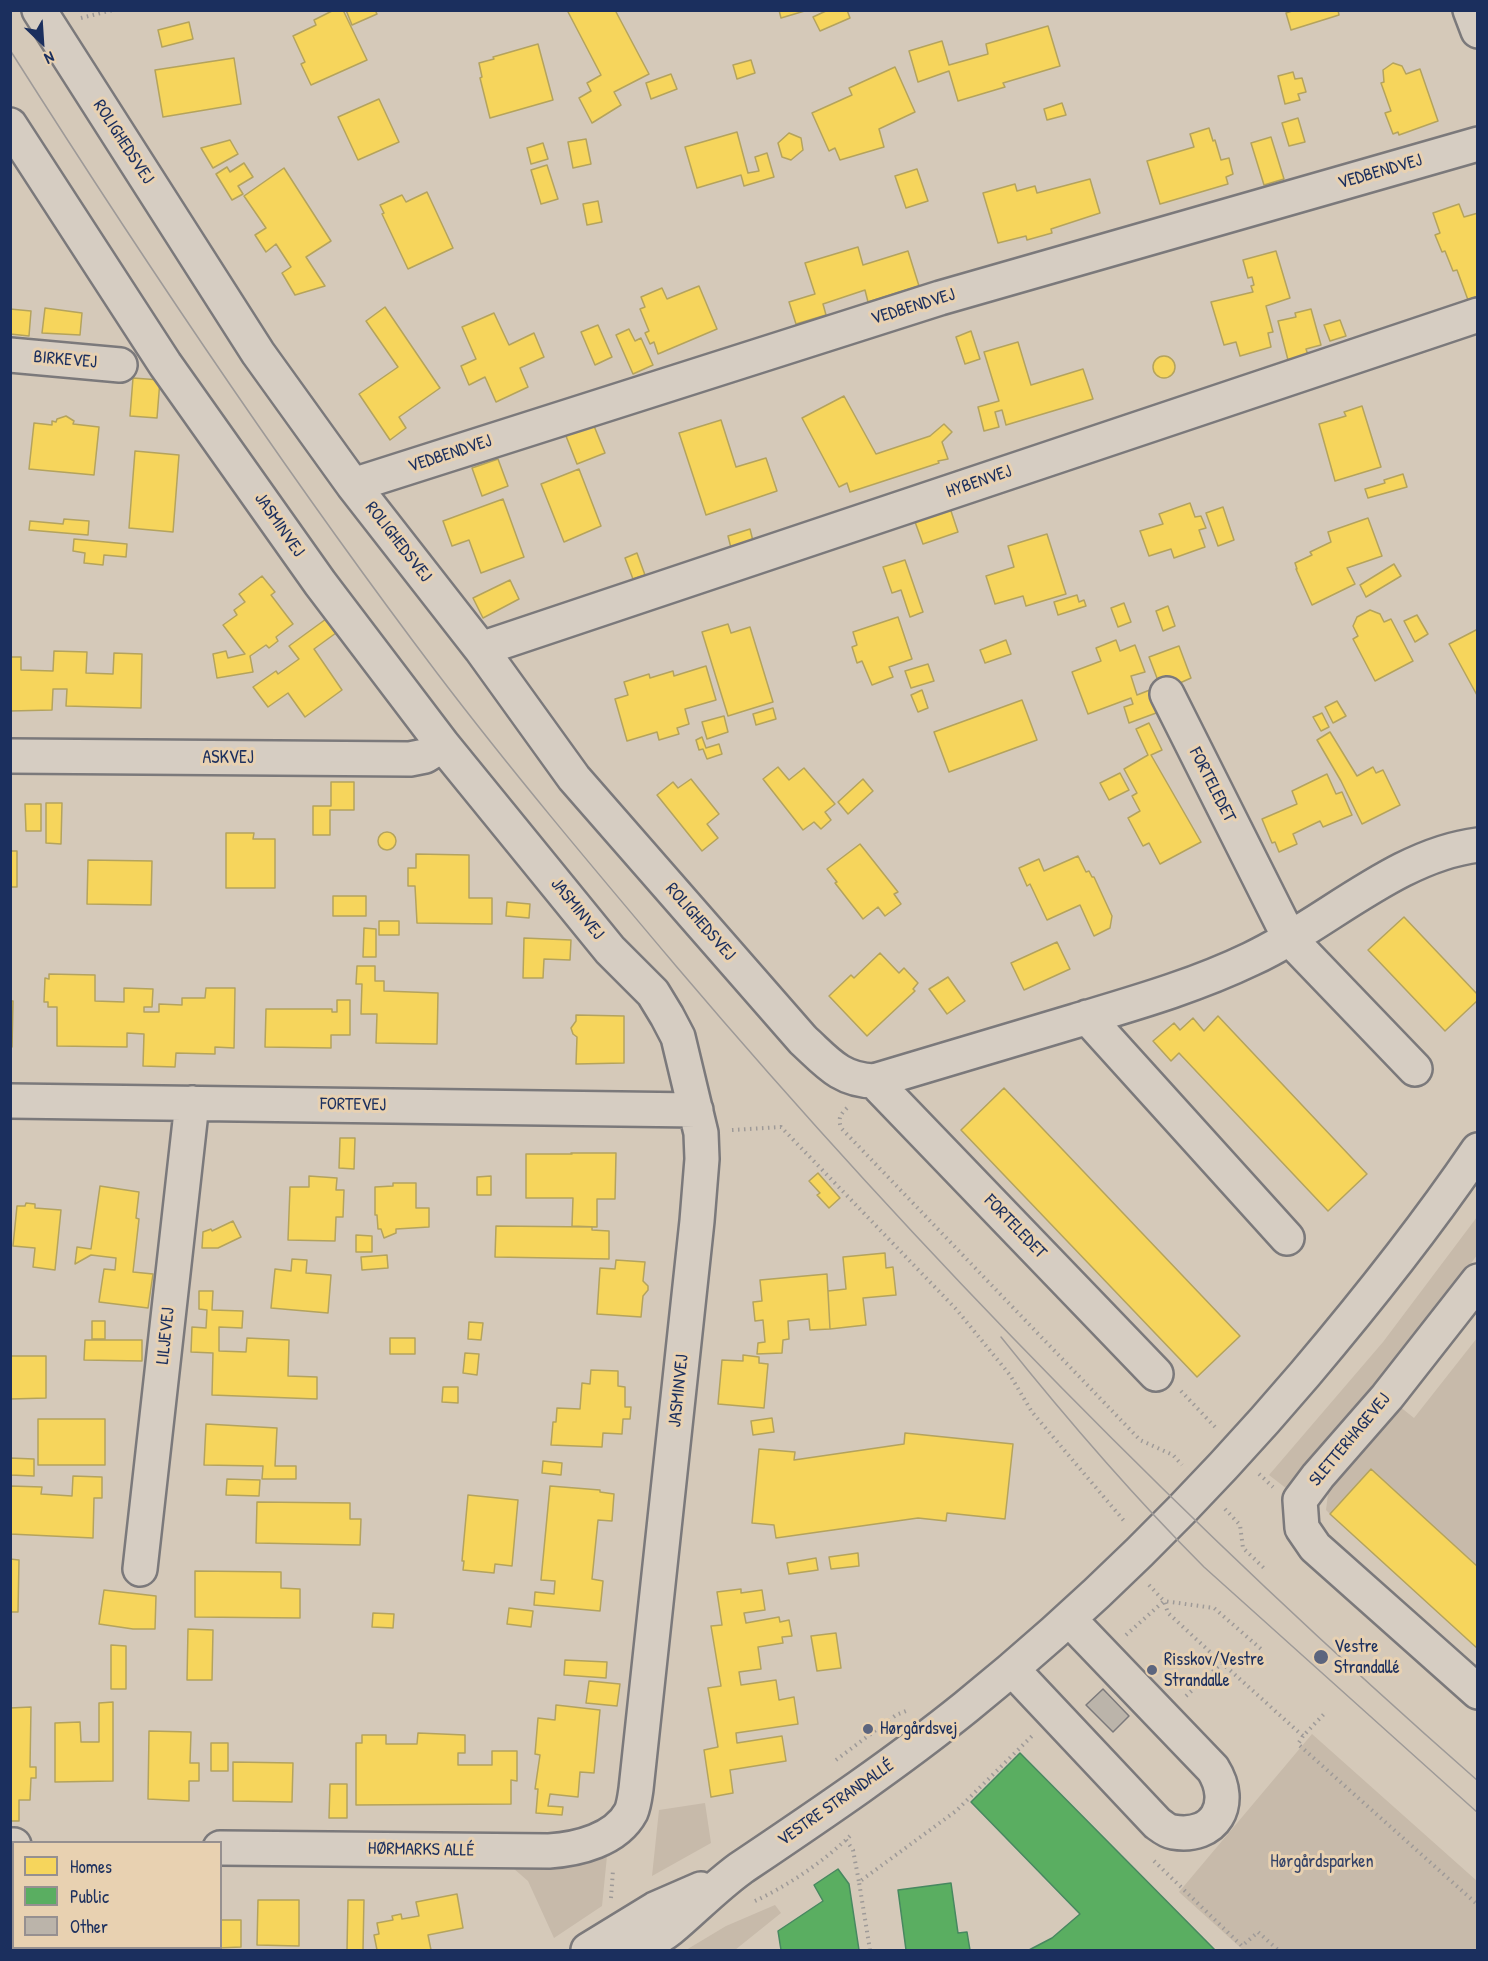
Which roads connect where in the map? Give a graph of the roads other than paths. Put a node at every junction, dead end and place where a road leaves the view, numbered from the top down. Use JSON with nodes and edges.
{"nodes":[{"id":1,"x":39,"y":10,"type":"edge"},
{"id":2,"x":1470,"y":10,"type":"edge"},
{"id":3,"x":1478,"y":31,"type":"edge"},
{"id":4,"x":10,"y":125,"type":"edge"},
{"id":5,"x":1478,"y":144,"type":"edge"},
{"id":6,"x":1478,"y":315,"type":"edge"},
{"id":7,"x":10,"y":355,"type":"edge"},
{"id":8,"x":120,"y":365,"type":"dead end"},
{"id":9,"x":353,"y":485,"type":"junction"},
{"id":10,"x":481,"y":649,"type":"junction"},
{"id":11,"x":1167,"y":694,"type":"dead end"},
{"id":12,"x":443,"y":745,"type":"junction"},
{"id":13,"x":10,"y":756,"type":"edge"},
{"id":14,"x":1478,"y":845,"type":"edge"},
{"id":15,"x":1290,"y":939,"type":"junction"},
{"id":16,"x":1087,"y":1017,"type":"junction"},
{"id":17,"x":1415,"y":1070,"type":"dead end"},
{"id":18,"x":874,"y":1081,"type":"junction"},
{"id":19,"x":10,"y":1101,"type":"edge"},
{"id":20,"x":192,"y":1103,"type":"junction"},
{"id":21,"x":698,"y":1122,"type":"junction"},
{"id":22,"x":1478,"y":1150,"type":"edge"},
{"id":23,"x":1287,"y":1238,"type":"dead end"},
{"id":24,"x":1478,"y":1281,"type":"edge"},
{"id":25,"x":1156,"y":1374,"type":"road end"},
{"id":26,"x":140,"y":1569,"type":"dead end"},
{"id":27,"x":1069,"y":1619,"type":"junction"},
{"id":28,"x":1012,"y":1669,"type":"junction"},
{"id":29,"x":1478,"y":1692,"type":"edge"},
{"id":30,"x":616,"y":1828,"type":"joint"},
{"id":31,"x":222,"y":1848,"type":"edge"},
{"id":32,"x":730,"y":1876,"type":"junction"},
{"id":33,"x":588,"y":1950,"type":"edge"},
{"id":34,"x":635,"y":1950,"type":"edge"}],
"edges":[{"from":1,"to":9,"type":"street","name":"ROLIGHEDSVEJ"},
{"from":2,"to":3,"type":"street"},
{"from":4,"to":12,"type":"street","name":"JASMINVEJ"},
{"from":5,"to":9,"type":"street","name":"VEDBENDVEJ"},
{"from":6,"to":10,"type":"street","name":"HYBENVEJ"},
{"from":7,"to":8,"type":"street","name":"BIRKEVEJ"},
{"from":9,"to":10,"type":"street","name":"ROLIGHEDSVEJ"},
{"from":10,"to":18,"type":"street","name":"ROLIGHEDSVEJ"},
{"from":11,"to":15,"type":"street","name":"FORTELEDET"},
{"from":12,"to":13,"type":"street","name":"ASKVEJ"},
{"from":12,"to":21,"type":"street","name":"JASMINVEJ"},
{"from":14,"to":15,"type":"street"},
{"from":15,"to":16,"type":"street"},
{"from":15,"to":17,"type":"street","name":"FORTELEDET"},
{"from":16,"to":18,"type":"street"},
{"from":16,"to":23,"type":"street"},
{"from":18,"to":25,"type":"street","name":"FORTELEDET"},
{"from":19,"to":20,"type":"street","name":"FORTEVEJ"},
{"from":20,"to":21,"type":"street","name":"FORTEVEJ"},
{"from":20,"to":26,"type":"street","name":"LILJEVEJ"},
{"from":21,"to":30,"type":"street","name":"JASMINVEJ"},
{"from":22,"to":27,"type":"street","name":"VESTRE STRANDALLÉ"},
{"from":24,"to":29,"type":"street","name":"SLETTERHAGEVEJ"},
{"from":27,"to":28,"type":"street","name":"VESTRE STRANDALLÉ"},
{"from":27,"to":28,"type":"street"},
{"from":28,"to":32,"type":"street","name":"VESTRE STRANDALLÉ"},
{"from":30,"to":31,"type":"street","name":"HØRMARKS ALLÉ"},
{"from":32,"to":33,"type":"street","name":"VESTRE STRANDALLÉ"},
{"from":32,"to":34,"type":"street","name":"VESTRE STRANDALLÉ"}]}
